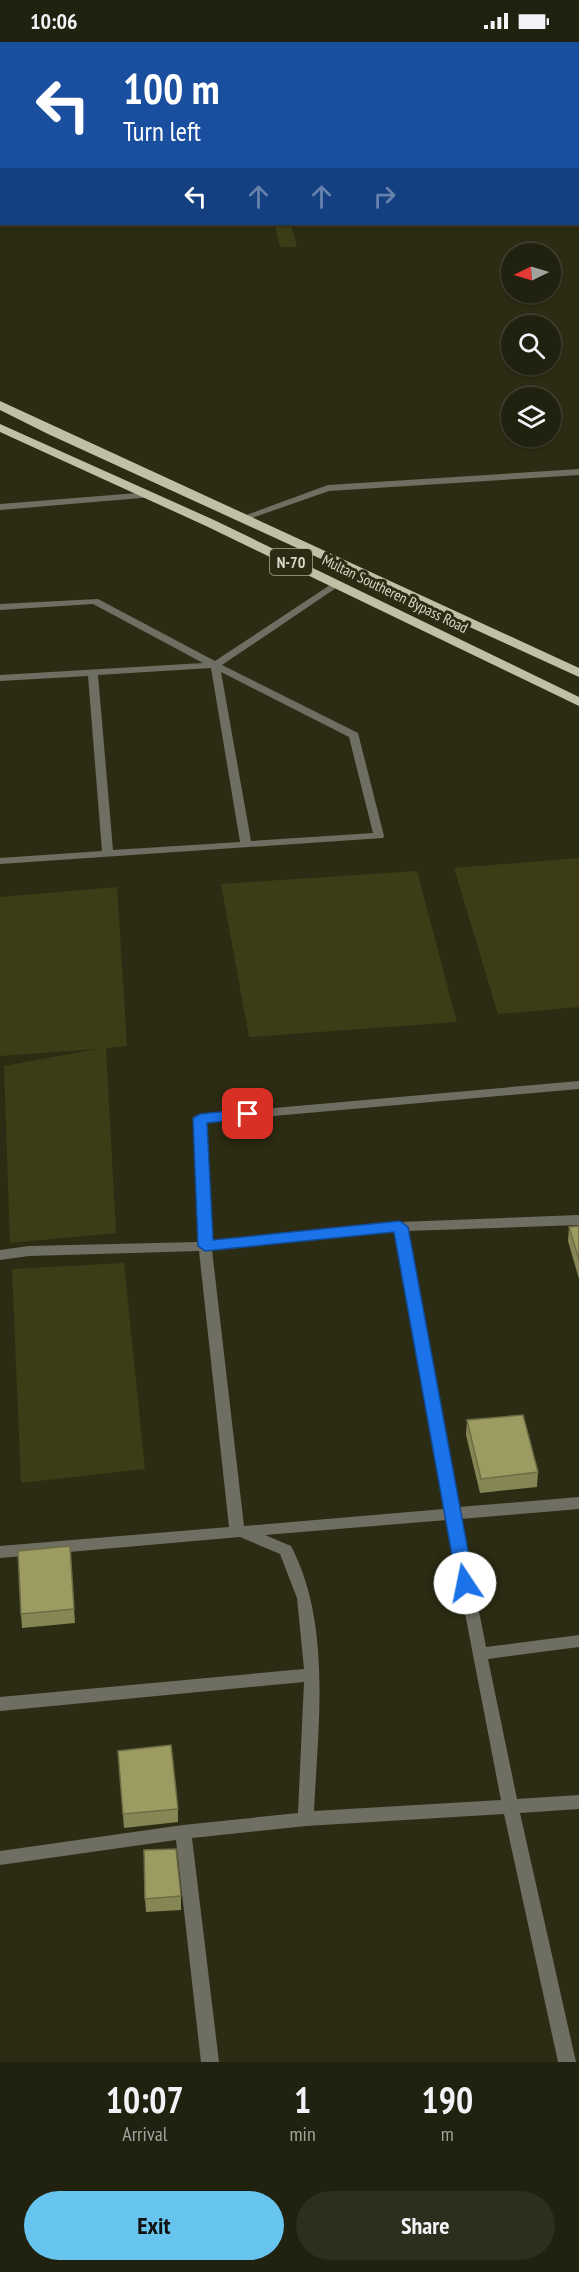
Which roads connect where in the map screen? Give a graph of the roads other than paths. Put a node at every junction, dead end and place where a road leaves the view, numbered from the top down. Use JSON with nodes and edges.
{"nodes":[{"id":1,"x":0,"y":405,"type":"edge"},
{"id":2,"x":0,"y":428,"type":"edge"},
{"id":3,"x":579,"y":472,"type":"edge"},
{"id":4,"x":150,"y":495,"type":"junction"},
{"id":5,"x":0,"y":507,"type":"edge"},
{"id":6,"x":243,"y":518,"type":"junction"},
{"id":7,"x":336,"y":584,"type":"junction"},
{"id":8,"x":0,"y":607,"type":"edge"},
{"id":9,"x":215,"y":665,"type":"junction"},
{"id":10,"x":93,"y":672,"type":"junction"},
{"id":11,"x":579,"y":673,"type":"edge"},
{"id":12,"x":0,"y":678,"type":"edge"},
{"id":13,"x":579,"y":702,"type":"edge"},
{"id":14,"x":246,"y":845,"type":"junction"},
{"id":15,"x":108,"y":854,"type":"junction"},
{"id":16,"x":0,"y":861,"type":"edge"},
{"id":17,"x":579,"y":1085,"type":"edge"},
{"id":18,"x":579,"y":1220,"type":"edge"},
{"id":19,"x":400,"y":1227,"type":"junction"},
{"id":20,"x":205,"y":1246,"type":"junction"},
{"id":21,"x":0,"y":1256,"type":"edge"},
{"id":22,"x":579,"y":1503,"type":"edge"},
{"id":23,"x":452,"y":1513,"type":"junction"},
{"id":24,"x":237,"y":1530,"type":"junction"},
{"id":25,"x":0,"y":1552,"type":"edge"},
{"id":26,"x":579,"y":1641,"type":"edge"},
{"id":27,"x":480,"y":1654,"type":"junction"},
{"id":28,"x":312,"y":1675,"type":"junction"},
{"id":29,"x":0,"y":1704,"type":"edge"},
{"id":30,"x":579,"y":1802,"type":"edge"},
{"id":31,"x":510,"y":1807,"type":"junction"},
{"id":32,"x":306,"y":1819,"type":"junction"},
{"id":33,"x":183,"y":1832,"type":"junction"},
{"id":34,"x":0,"y":1858,"type":"edge"},
{"id":35,"x":210,"y":2062,"type":"edge"},
{"id":36,"x":567,"y":2062,"type":"edge"}],
"edges":[{"from":1,"to":6,"type":"highway","name":"Multan Southeren Bypass Road","number":"N-70"},
{"from":2,"to":4,"type":"highway","name":"Multan Southeren Bypass Road","number":"N-70"},
{"from":3,"to":6,"type":"street"},
{"from":4,"to":5,"type":"street"},
{"from":4,"to":7,"type":"highway","name":"Multan Southeren Bypass Road","number":"N-70"},
{"from":6,"to":11,"type":"highway","name":"Multan Southeren Bypass Road","number":"N-70"},
{"from":7,"to":9,"type":"street"},
{"from":7,"to":13,"type":"highway","name":"Multan Southeren Bypass Road","number":"N-70"},
{"from":8,"to":9,"type":"street"},
{"from":9,"to":10,"type":"street"},
{"from":9,"to":14,"type":"street"},
{"from":9,"to":14,"type":"street"},
{"from":10,"to":12,"type":"street"},
{"from":10,"to":15,"type":"street"},
{"from":14,"to":15,"type":"street"},
{"from":15,"to":16,"type":"street"},
{"from":17,"to":20,"type":"street"},
{"from":18,"to":19,"type":"street"},
{"from":19,"to":20,"type":"street"},
{"from":19,"to":23,"type":"street"},
{"from":20,"to":21,"type":"street"},
{"from":20,"to":24,"type":"street"},
{"from":22,"to":23,"type":"street"},
{"from":23,"to":24,"type":"street"},
{"from":23,"to":27,"type":"street"},
{"from":24,"to":25,"type":"street"},
{"from":24,"to":28,"type":"street"},
{"from":26,"to":27,"type":"street"},
{"from":27,"to":31,"type":"street"},
{"from":28,"to":29,"type":"street"},
{"from":28,"to":32,"type":"street"},
{"from":30,"to":31,"type":"street"},
{"from":31,"to":32,"type":"street"},
{"from":31,"to":36,"type":"street"},
{"from":32,"to":33,"type":"street"},
{"from":33,"to":34,"type":"street"},
{"from":33,"to":35,"type":"street"}]}
